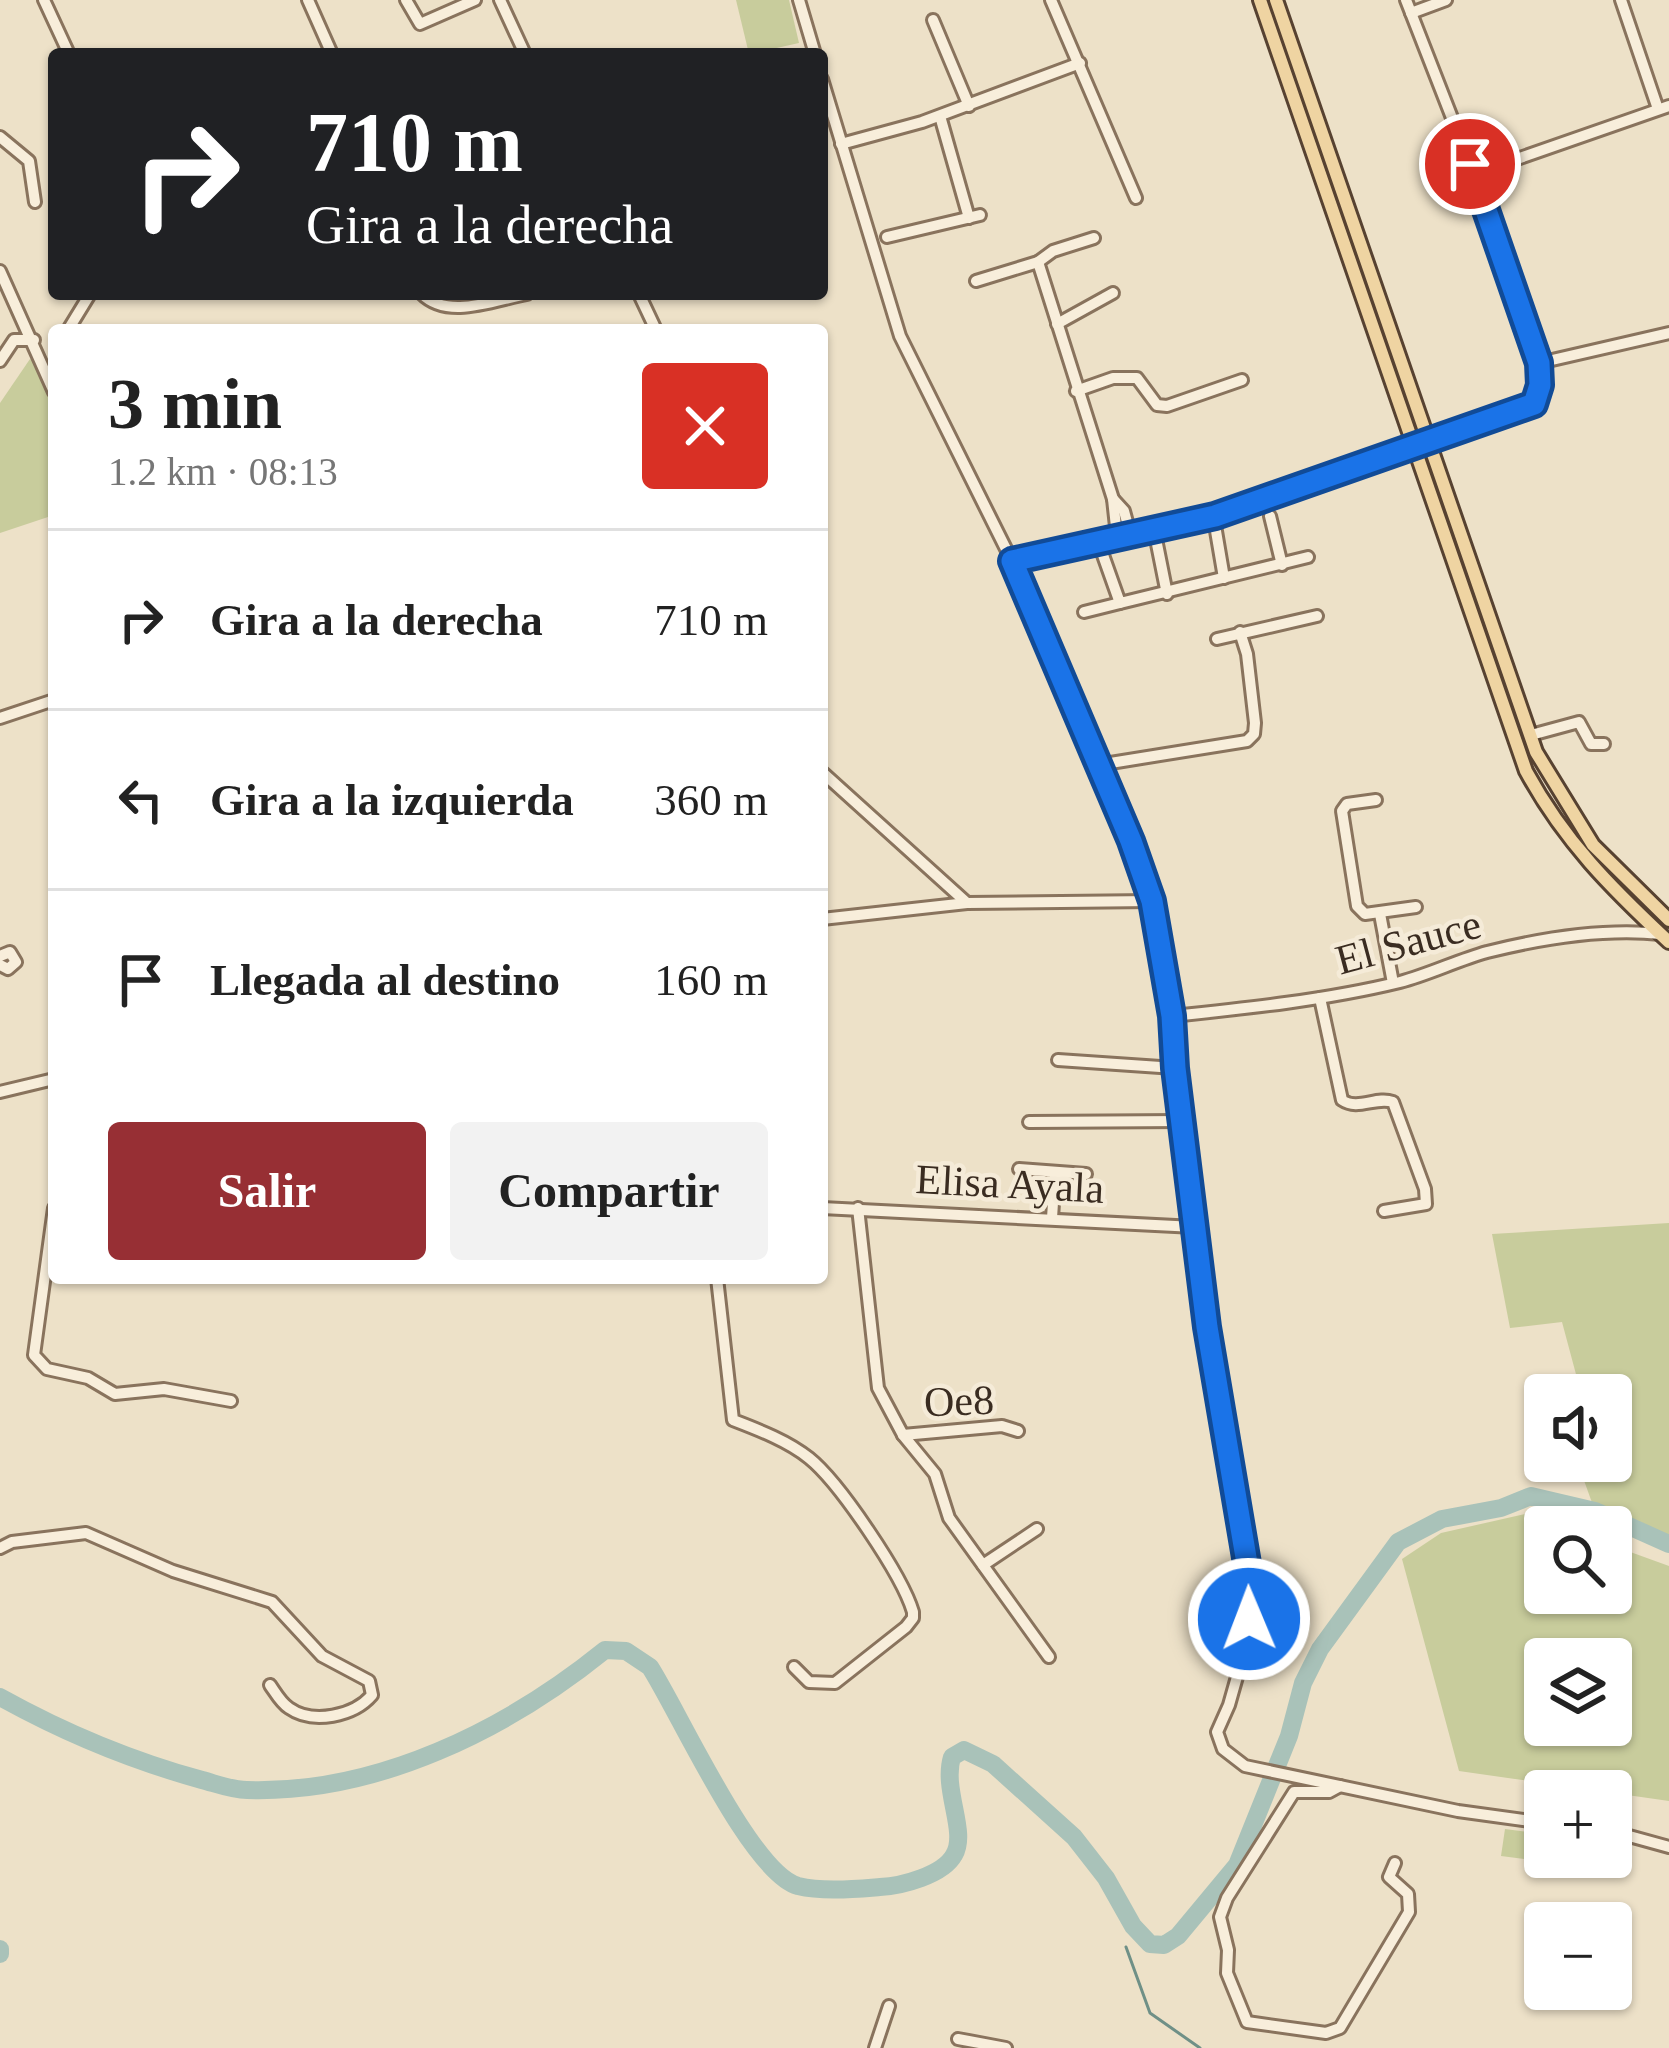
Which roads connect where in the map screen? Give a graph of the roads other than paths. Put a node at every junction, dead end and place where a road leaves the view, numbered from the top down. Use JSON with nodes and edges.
{"nodes":[{"id":1,"x":44,"y":0,"type":"edge"},
{"id":2,"x":308,"y":0,"type":"edge"},
{"id":3,"x":406,"y":0,"type":"edge"},
{"id":4,"x":475,"y":0,"type":"edge"},
{"id":5,"x":500,"y":0,"type":"edge"},
{"id":6,"x":799,"y":0,"type":"edge"},
{"id":7,"x":1051,"y":0,"type":"edge"},
{"id":8,"x":1260,"y":0,"type":"edge"},
{"id":9,"x":1276,"y":0,"type":"edge"},
{"id":10,"x":1446,"y":0,"type":"edge"},
{"id":11,"x":1621,"y":0,"type":"edge"},
{"id":12,"x":1408,"y":6,"type":"edge"},
{"id":13,"x":933,"y":20,"type":"dead end"},
{"id":14,"x":66,"y":48,"type":"edge"},
{"id":15,"x":329,"y":48,"type":"edge"},
{"id":16,"x":522,"y":48,"type":"edge"},
{"id":17,"x":813,"y":48,"type":"edge"},
{"id":18,"x":1080,"y":63,"type":"junction"},
{"id":19,"x":828,"y":100,"type":"edge"},
{"id":20,"x":969,"y":106,"type":"junction"},
{"id":21,"x":1664,"y":107,"type":"edge"},
{"id":22,"x":940,"y":116,"type":"junction"},
{"id":23,"x":0,"y":137,"type":"edge"},
{"id":24,"x":841,"y":144,"type":"junction"},
{"id":25,"x":1474,"y":174,"type":"junction"},
{"id":26,"x":1136,"y":198,"type":"dead end"},
{"id":27,"x":34,"y":202,"type":"dead end"},
{"id":28,"x":887,"y":237,"type":"dead end"},
{"id":29,"x":1094,"y":238,"type":"dead end"},
{"id":30,"x":1038,"y":262,"type":"junction"},
{"id":31,"x":0,"y":272,"type":"edge"},
{"id":32,"x":976,"y":281,"type":"dead end"},
{"id":33,"x":1113,"y":293,"type":"dead end"},
{"id":34,"x":428,"y":300,"type":"edge"},
{"id":35,"x":494,"y":300,"type":"edge"},
{"id":36,"x":1057,"y":324,"type":"junction"},
{"id":37,"x":1669,"y":333,"type":"edge"},
{"id":38,"x":34,"y":340,"type":"junction"},
{"id":39,"x":48,"y":352,"type":"edge"},
{"id":40,"x":2,"y":354,"type":"edge"},
{"id":41,"x":42,"y":359,"type":"junction"},
{"id":42,"x":1539,"y":363,"type":"junction"},
{"id":43,"x":48,"y":376,"type":"edge"},
{"id":44,"x":1242,"y":380,"type":"dead end"},
{"id":45,"x":1076,"y":391,"type":"junction"},
{"id":46,"x":1428,"y":440,"type":"junction"},
{"id":47,"x":1414,"y":445,"type":"junction"},
{"id":48,"x":1270,"y":516,"type":"dead end"},
{"id":49,"x":1216,"y":531,"type":"dead end"},
{"id":50,"x":1124,"y":534,"type":"junction"},
{"id":51,"x":1099,"y":541,"type":"junction"},
{"id":52,"x":1157,"y":544,"type":"dead end"},
{"id":53,"x":1308,"y":557,"type":"dead end"},
{"id":54,"x":1012,"y":561,"type":"junction"},
{"id":55,"x":1282,"y":565,"type":"junction"},
{"id":56,"x":1224,"y":578,"type":"junction"},
{"id":57,"x":1166,"y":594,"type":"junction"},
{"id":58,"x":1120,"y":603,"type":"junction"},
{"id":59,"x":1084,"y":612,"type":"dead end"},
{"id":60,"x":1317,"y":616,"type":"dead end"},
{"id":61,"x":1240,"y":632,"type":"junction"},
{"id":62,"x":1217,"y":639,"type":"dead end"},
{"id":63,"x":48,"y":702,"type":"edge"},
{"id":64,"x":0,"y":718,"type":"edge"},
{"id":65,"x":1531,"y":735,"type":"junction"},
{"id":66,"x":1604,"y":744,"type":"dead end"},
{"id":67,"x":1098,"y":765,"type":"junction"},
{"id":68,"x":828,"y":777,"type":"edge"},
{"id":69,"x":1376,"y":800,"type":"dead end"},
{"id":70,"x":1152,"y":901,"type":"junction"},
{"id":71,"x":967,"y":903,"type":"junction"},
{"id":72,"x":1416,"y":908,"type":"dead end"},
{"id":73,"x":1380,"y":914,"type":"junction"},
{"id":74,"x":828,"y":918,"type":"edge"},
{"id":75,"x":1669,"y":920,"type":"edge"},
{"id":76,"x":1665,"y":938,"type":"edge"},
{"id":77,"x":1393,"y":983,"type":"junction"},
{"id":78,"x":1320,"y":998,"type":"junction"},
{"id":79,"x":1172,"y":1016,"type":"junction"},
{"id":80,"x":1058,"y":1060,"type":"dead end"},
{"id":81,"x":1175,"y":1068,"type":"junction"},
{"id":82,"x":48,"y":1080,"type":"edge"},
{"id":83,"x":0,"y":1092,"type":"edge"},
{"id":84,"x":1183,"y":1120,"type":"junction"},
{"id":85,"x":1029,"y":1122,"type":"dead end"},
{"id":86,"x":1019,"y":1169,"type":"dead end"},
{"id":87,"x":1055,"y":1172,"type":"junction"},
{"id":88,"x":1086,"y":1174,"type":"dead end"},
{"id":89,"x":828,"y":1208,"type":"edge"},
{"id":90,"x":858,"y":1208,"type":"junction"},
{"id":91,"x":1384,"y":1211,"type":"dead end"},
{"id":92,"x":1052,"y":1218,"type":"junction"},
{"id":93,"x":1195,"y":1227,"type":"junction"},
{"id":94,"x":48,"y":1252,"type":"edge"},
{"id":95,"x":718,"y":1284,"type":"edge"},
{"id":96,"x":231,"y":1401,"type":"dead end"},
{"id":97,"x":1018,"y":1431,"type":"dead end"},
{"id":98,"x":903,"y":1435,"type":"junction"},
{"id":99,"x":1036,"y":1529,"type":"dead end"},
{"id":100,"x":0,"y":1548,"type":"edge"},
{"id":101,"x":983,"y":1565,"type":"junction"},
{"id":102,"x":1048,"y":1657,"type":"dead end"},
{"id":103,"x":794,"y":1667,"type":"dead end"},
{"id":104,"x":270,"y":1684,"type":"dead end"},
{"id":105,"x":1340,"y":1786,"type":"junction"},
{"id":106,"x":1524,"y":1820,"type":"edge"},
{"id":107,"x":1632,"y":1837,"type":"edge"},
{"id":108,"x":1669,"y":1847,"type":"edge"},
{"id":109,"x":1395,"y":1863,"type":"dead end"},
{"id":110,"x":890,"y":2006,"type":"dead end"},
{"id":111,"x":958,"y":2039,"type":"dead end"},
{"id":112,"x":875,"y":2048,"type":"edge"},
{"id":113,"x":1006,"y":2048,"type":"edge"}],
"edges":[{"from":1,"to":14,"type":"street"},
{"from":2,"to":15,"type":"street"},
{"from":3,"to":4,"type":"street"},
{"from":5,"to":16,"type":"street"},
{"from":6,"to":17,"type":"street"},
{"from":7,"to":18,"type":"street"},
{"from":8,"to":47,"type":"main road"},
{"from":9,"to":46,"type":"main road"},
{"from":10,"to":12,"type":"street"},
{"from":11,"to":21,"type":"street"},
{"from":12,"to":25,"type":"street"},
{"from":13,"to":20,"type":"street"},
{"from":18,"to":20,"type":"street"},
{"from":18,"to":26,"type":"street"},
{"from":19,"to":24,"type":"street"},
{"from":20,"to":22,"type":"street"},
{"from":21,"to":25,"type":"street"},
{"from":22,"to":24,"type":"street"},
{"from":22,"to":28,"type":"street"},
{"from":23,"to":27,"type":"street"},
{"from":24,"to":54,"type":"street"},
{"from":25,"to":42,"type":"street"},
{"from":29,"to":30,"type":"street"},
{"from":30,"to":32,"type":"street"},
{"from":30,"to":36,"type":"street"},
{"from":31,"to":38,"type":"street"},
{"from":33,"to":36,"type":"street"},
{"from":34,"to":35,"type":"street"},
{"from":36,"to":45,"type":"street"},
{"from":37,"to":42,"type":"street"},
{"from":38,"to":40,"type":"street"},
{"from":38,"to":41,"type":"street"},
{"from":39,"to":41,"type":"street"},
{"from":41,"to":43,"type":"street"},
{"from":42,"to":46,"type":"street"},
{"from":44,"to":45,"type":"street"},
{"from":45,"to":50,"type":"street"},
{"from":46,"to":47,"type":"street"},
{"from":46,"to":65,"type":"main road"},
{"from":47,"to":50,"type":"street"},
{"from":47,"to":76,"type":"main road"},
{"from":48,"to":55,"type":"street"},
{"from":49,"to":56,"type":"street"},
{"from":50,"to":51,"type":"street"},
{"from":51,"to":54,"type":"street"},
{"from":51,"to":58,"type":"street"},
{"from":52,"to":57,"type":"street"},
{"from":53,"to":55,"type":"street"},
{"from":54,"to":67,"type":"street"},
{"from":55,"to":56,"type":"street"},
{"from":56,"to":57,"type":"street"},
{"from":57,"to":58,"type":"street"},
{"from":58,"to":59,"type":"street"},
{"from":60,"to":61,"type":"street"},
{"from":61,"to":62,"type":"street"},
{"from":61,"to":67,"type":"street"},
{"from":63,"to":64,"type":"street"},
{"from":65,"to":66,"type":"street"},
{"from":65,"to":75,"type":"main road"},
{"from":67,"to":70,"type":"street"},
{"from":68,"to":71,"type":"street"},
{"from":69,"to":73,"type":"street"},
{"from":70,"to":71,"type":"street"},
{"from":70,"to":79,"type":"street"},
{"from":71,"to":74,"type":"street"},
{"from":72,"to":73,"type":"street"},
{"from":73,"to":77,"type":"street"},
{"from":76,"to":77,"type":"street","name":"El Sauce"},
{"from":77,"to":78,"type":"street","name":"El Sauce"},
{"from":78,"to":79,"type":"street","name":"El Sauce"},
{"from":78,"to":91,"type":"street"},
{"from":79,"to":81,"type":"street"},
{"from":80,"to":81,"type":"street"},
{"from":81,"to":84,"type":"street"},
{"from":82,"to":83,"type":"street"},
{"from":84,"to":85,"type":"street"},
{"from":84,"to":93,"type":"street"},
{"from":86,"to":87,"type":"street"},
{"from":87,"to":88,"type":"street"},
{"from":87,"to":92,"type":"street"},
{"from":89,"to":90,"type":"street","name":"Elisa Ayala"},
{"from":90,"to":92,"type":"street","name":"Elisa Ayala"},
{"from":90,"to":98,"type":"street"},
{"from":92,"to":93,"type":"street","name":"Elisa Ayala"},
{"from":93,"to":105,"type":"street"},
{"from":94,"to":96,"type":"street"},
{"from":95,"to":103,"type":"street"},
{"from":97,"to":98,"type":"street","name":"Oe8"},
{"from":98,"to":101,"type":"street"},
{"from":99,"to":101,"type":"street"},
{"from":100,"to":104,"type":"street"},
{"from":101,"to":102,"type":"street"},
{"from":105,"to":106,"type":"street"},
{"from":105,"to":109,"type":"street"},
{"from":107,"to":108,"type":"street"},
{"from":110,"to":112,"type":"street"},
{"from":111,"to":113,"type":"street"}]}
